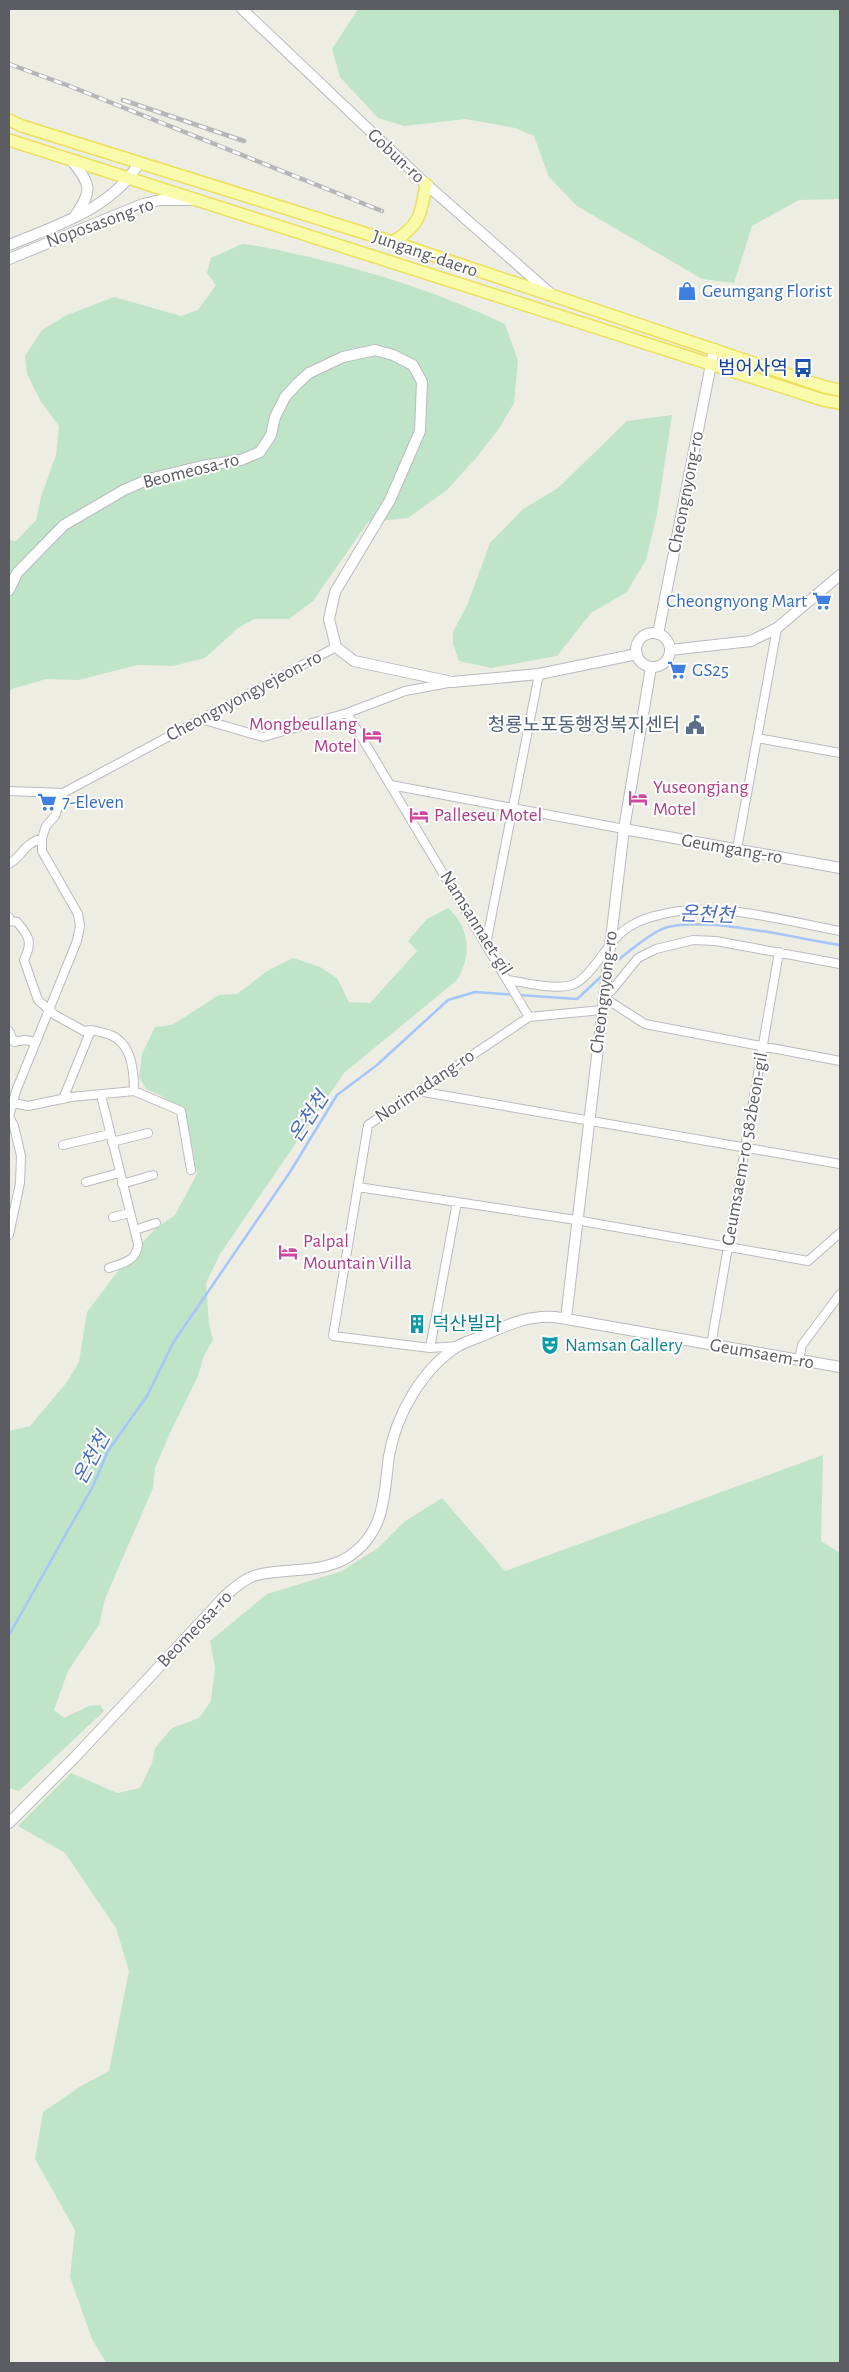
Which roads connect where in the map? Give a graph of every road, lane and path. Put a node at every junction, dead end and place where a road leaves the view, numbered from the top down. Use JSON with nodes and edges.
{"nodes":[{"id":1,"x":242,"y":9,"type":"edge"},
{"id":2,"x":9,"y":120,"type":"edge"},
{"id":3,"x":9,"y":140,"type":"edge"},
{"id":4,"x":72,"y":161,"type":"junction"},
{"id":5,"x":139,"y":163,"type":"junction"},
{"id":6,"x":130,"y":178,"type":"junction"},
{"id":7,"x":426,"y":184,"type":"junction"},
{"id":8,"x":194,"y":200,"type":"junction"},
{"id":9,"x":73,"y":218,"type":"junction"},
{"id":10,"x":393,"y":242,"type":"junction"},
{"id":11,"x":9,"y":245,"type":"edge"},
{"id":12,"x":9,"y":258,"type":"edge"},
{"id":13,"x":555,"y":298,"type":"junction"},
{"id":14,"x":714,"y":350,"type":"junction"},
{"id":15,"x":711,"y":364,"type":"junction"},
{"id":16,"x":840,"y":390,"type":"edge"},
{"id":17,"x":840,"y":403,"type":"edge"},
{"id":18,"x":839,"y":578,"type":"edge"},
{"id":19,"x":9,"y":590,"type":"edge"},
{"id":20,"x":777,"y":628,"type":"junction"},
{"id":21,"x":658,"y":634,"type":"junction"},
{"id":22,"x":336,"y":647,"type":"junction"},
{"id":23,"x":670,"y":650,"type":"junction"},
{"id":24,"x":637,"y":654,"type":"junction"},
{"id":25,"x":651,"y":667,"type":"junction"},
{"id":26,"x":539,"y":674,"type":"junction"},
{"id":27,"x":452,"y":682,"type":"junction"},
{"id":28,"x":347,"y":713,"type":"junction"},
{"id":29,"x":200,"y":719,"type":"junction"},
{"id":30,"x":757,"y":738,"type":"junction"},
{"id":31,"x":840,"y":754,"type":"edge"},
{"id":32,"x":391,"y":785,"type":"junction"},
{"id":33,"x":9,"y":791,"type":"edge"},
{"id":34,"x":62,"y":793,"type":"junction"},
{"id":35,"x":513,"y":808,"type":"junction"},
{"id":36,"x":624,"y":830,"type":"junction"},
{"id":37,"x":42,"y":838,"type":"junction"},
{"id":38,"x":737,"y":849,"type":"junction"},
{"id":39,"x":9,"y":864,"type":"edge"},
{"id":40,"x":840,"y":868,"type":"edge"},
{"id":41,"x":9,"y":917,"type":"edge"},
{"id":42,"x":840,"y":931,"type":"edge"},
{"id":43,"x":486,"y":944,"type":"junction"},
{"id":44,"x":610,"y":944,"type":"junction"},
{"id":45,"x":779,"y":952,"type":"junction"},
{"id":46,"x":840,"y":964,"type":"edge"},
{"id":47,"x":508,"y":980,"type":"junction"},
{"id":48,"x":603,"y":997,"type":"junction"},
{"id":49,"x":49,"y":1010,"type":"junction"},
{"id":50,"x":602,"y":1010,"type":"junction"},
{"id":51,"x":529,"y":1017,"type":"junction"},
{"id":52,"x":91,"y":1030,"type":"junction"},
{"id":53,"x":9,"y":1031,"type":"edge"},
{"id":54,"x":36,"y":1042,"type":"junction"},
{"id":55,"x":762,"y":1047,"type":"junction"},
{"id":56,"x":840,"y":1061,"type":"edge"},
{"id":57,"x":134,"y":1091,"type":"junction"},
{"id":58,"x":418,"y":1091,"type":"junction"},
{"id":59,"x":100,"y":1095,"type":"junction"},
{"id":60,"x":63,"y":1098,"type":"junction"},
{"id":61,"x":11,"y":1102,"type":"edge"},
{"id":62,"x":9,"y":1117,"type":"edge"},
{"id":63,"x":588,"y":1122,"type":"junction"},
{"id":64,"x":148,"y":1133,"type":"dead end"},
{"id":65,"x":110,"y":1134,"type":"junction"},
{"id":66,"x":112,"y":1142,"type":"junction"},
{"id":67,"x":63,"y":1145,"type":"dead end"},
{"id":68,"x":745,"y":1149,"type":"junction"},
{"id":69,"x":840,"y":1164,"type":"edge"},
{"id":70,"x":191,"y":1170,"type":"dead end"},
{"id":71,"x":119,"y":1173,"type":"junction"},
{"id":72,"x":153,"y":1175,"type":"dead end"},
{"id":73,"x":86,"y":1182,"type":"dead end"},
{"id":74,"x":122,"y":1184,"type":"junction"},
{"id":75,"x":358,"y":1188,"type":"junction"},
{"id":76,"x":457,"y":1202,"type":"junction"},
{"id":77,"x":130,"y":1213,"type":"junction"},
{"id":78,"x":113,"y":1217,"type":"dead end"},
{"id":79,"x":576,"y":1220,"type":"junction"},
{"id":80,"x":156,"y":1223,"type":"dead end"},
{"id":81,"x":135,"y":1230,"type":"junction"},
{"id":82,"x":840,"y":1233,"type":"edge"},
{"id":83,"x":9,"y":1235,"type":"edge"},
{"id":84,"x":728,"y":1246,"type":"junction"},
{"id":85,"x":109,"y":1268,"type":"dead end"},
{"id":86,"x":840,"y":1294,"type":"edge"},
{"id":87,"x":566,"y":1318,"type":"junction"},
{"id":88,"x":458,"y":1346,"type":"junction"},
{"id":89,"x":711,"y":1346,"type":"junction"},
{"id":90,"x":430,"y":1348,"type":"junction"},
{"id":91,"x":799,"y":1360,"type":"junction"},
{"id":92,"x":840,"y":1367,"type":"edge"},
{"id":93,"x":9,"y":1823,"type":"edge"}],
"edges":[{"from":1,"to":7,"type":"street","name":"Gobun-ro"},
{"from":2,"to":5,"type":"main road","name":"Jungang-daero"},
{"from":3,"to":4,"type":"main road","name":"Jungang-daero"},
{"from":4,"to":6,"type":"main road","name":"Jungang-daero"},
{"from":4,"to":9,"type":"street"},
{"from":5,"to":6,"type":"street","name":"Noposasong-ro"},
{"from":5,"to":10,"type":"main road","name":"Jungang-daero"},
{"from":6,"to":8,"type":"main road","name":"Jungang-daero"},
{"from":6,"to":9,"type":"street","name":"Noposasong-ro"},
{"from":7,"to":10,"type":"main road"},
{"from":7,"to":13,"type":"street","name":"Gobun-ro"},
{"from":8,"to":12,"type":"street","name":"Noposasong-ro"},
{"from":8,"to":15,"type":"main road","name":"Jungang-daero"},
{"from":9,"to":11,"type":"street","name":"Noposasong-ro"},
{"from":10,"to":13,"type":"main road","name":"Jungang-daero"},
{"from":13,"to":14,"type":"main road","name":"Jungang-daero"},
{"from":14,"to":15,"type":"street","name":"Cheongnyong-ro"},
{"from":14,"to":16,"type":"main road","name":"Jungang-daero"},
{"from":15,"to":17,"type":"main road","name":"Jungang-daero"},
{"from":15,"to":21,"type":"street","name":"Cheongnyong-ro"},
{"from":18,"to":20,"type":"street"},
{"from":19,"to":22,"type":"street","name":"Beomeosa-ro"},
{"from":20,"to":23,"type":"street"},
{"from":20,"to":30,"type":"street"},
{"from":21,"to":23,"type":"street"},
{"from":21,"to":24,"type":"street"},
{"from":22,"to":27,"type":"street","name":"Cheongnyongyejeon-ro"},
{"from":22,"to":29,"type":"street","name":"Cheongnyongyejeon-ro"},
{"from":23,"to":25,"type":"street"},
{"from":24,"to":25,"type":"street"},
{"from":24,"to":26,"type":"street","name":"Cheongnyongyejeon-ro"},
{"from":25,"to":36,"type":"street","name":"Cheongnyong-ro"},
{"from":26,"to":27,"type":"street","name":"Cheongnyongyejeon-ro"},
{"from":26,"to":35,"type":"street"},
{"from":27,"to":28,"type":"street"},
{"from":28,"to":29,"type":"street"},
{"from":28,"to":32,"type":"street","name":"Namsannaet-gil"},
{"from":29,"to":34,"type":"street","name":"Cheongnyongyejeon-ro"},
{"from":30,"to":31,"type":"street"},
{"from":30,"to":38,"type":"street"},
{"from":32,"to":35,"type":"street"},
{"from":32,"to":43,"type":"street","name":"Namsannaet-gil"},
{"from":33,"to":34,"type":"street"},
{"from":34,"to":37,"type":"street"},
{"from":35,"to":36,"type":"street"},
{"from":35,"to":43,"type":"street"},
{"from":36,"to":38,"type":"street","name":"Geumgang-ro"},
{"from":36,"to":44,"type":"street","name":"Cheongnyong-ro"},
{"from":37,"to":39,"type":"street"},
{"from":37,"to":49,"type":"street"},
{"from":38,"to":40,"type":"street","name":"Geumgang-ro"},
{"from":41,"to":49,"type":"street"},
{"from":42,"to":44,"type":"street","name":"Namsannaet-gil"},
{"from":43,"to":47,"type":"street","name":"Namsannaet-gil"},
{"from":44,"to":47,"type":"street","name":"Namsannaet-gil"},
{"from":44,"to":48,"type":"street","name":"Cheongnyong-ro"},
{"from":45,"to":46,"type":"street"},
{"from":45,"to":48,"type":"street"},
{"from":45,"to":55,"type":"street","name":"Geumsaem-ro 582beon-gil"},
{"from":47,"to":51,"type":"street"},
{"from":48,"to":50,"type":"street","name":"Cheongnyong-ro"},
{"from":48,"to":55,"type":"street"},
{"from":49,"to":52,"type":"street"},
{"from":49,"to":54,"type":"street"},
{"from":50,"to":51,"type":"street","name":"Norimadang-ro"},
{"from":50,"to":63,"type":"street","name":"Cheongnyong-ro"},
{"from":51,"to":58,"type":"street","name":"Norimadang-ro"},
{"from":52,"to":57,"type":"street"},
{"from":52,"to":60,"type":"street"},
{"from":53,"to":54,"type":"street"},
{"from":54,"to":61,"type":"street"},
{"from":55,"to":56,"type":"street"},
{"from":55,"to":68,"type":"street","name":"Geumsaem-ro 582beon-gil"},
{"from":57,"to":59,"type":"street"},
{"from":57,"to":70,"type":"street"},
{"from":58,"to":63,"type":"street"},
{"from":58,"to":75,"type":"street","name":"Norimadang-ro"},
{"from":59,"to":60,"type":"street"},
{"from":59,"to":65,"type":"street"},
{"from":60,"to":61,"type":"street"},
{"from":61,"to":62,"type":"street"},
{"from":62,"to":83,"type":"street"},
{"from":63,"to":68,"type":"street"},
{"from":63,"to":79,"type":"street","name":"Cheongnyong-ro"},
{"from":64,"to":66,"type":"street"},
{"from":65,"to":66,"type":"street"},
{"from":65,"to":67,"type":"street"},
{"from":66,"to":71,"type":"street"},
{"from":68,"to":69,"type":"street"},
{"from":68,"to":84,"type":"street","name":"Geumsaem-ro 582beon-gil"},
{"from":71,"to":73,"type":"street"},
{"from":71,"to":74,"type":"street"},
{"from":72,"to":74,"type":"street"},
{"from":74,"to":77,"type":"street"},
{"from":75,"to":76,"type":"street"},
{"from":75,"to":90,"type":"street","name":"Norimadang-ro"},
{"from":76,"to":79,"type":"street"},
{"from":76,"to":90,"type":"street"},
{"from":77,"to":78,"type":"street"},
{"from":77,"to":81,"type":"street"},
{"from":79,"to":84,"type":"street"},
{"from":79,"to":87,"type":"street","name":"Cheongnyong-ro"},
{"from":80,"to":81,"type":"street"},
{"from":81,"to":85,"type":"street"},
{"from":82,"to":84,"type":"street"},
{"from":84,"to":89,"type":"street","name":"Geumsaem-ro 582beon-gil"},
{"from":86,"to":91,"type":"street"},
{"from":87,"to":88,"type":"street","name":"Beomeosa-ro"},
{"from":87,"to":89,"type":"street","name":"Geumsaem-ro"},
{"from":88,"to":90,"type":"street","name":"Norimadang-ro"},
{"from":88,"to":93,"type":"street","name":"Beomeosa-ro"},
{"from":89,"to":91,"type":"street","name":"Geumsaem-ro"},
{"from":91,"to":92,"type":"street","name":"Geumsaem-ro"}]}
